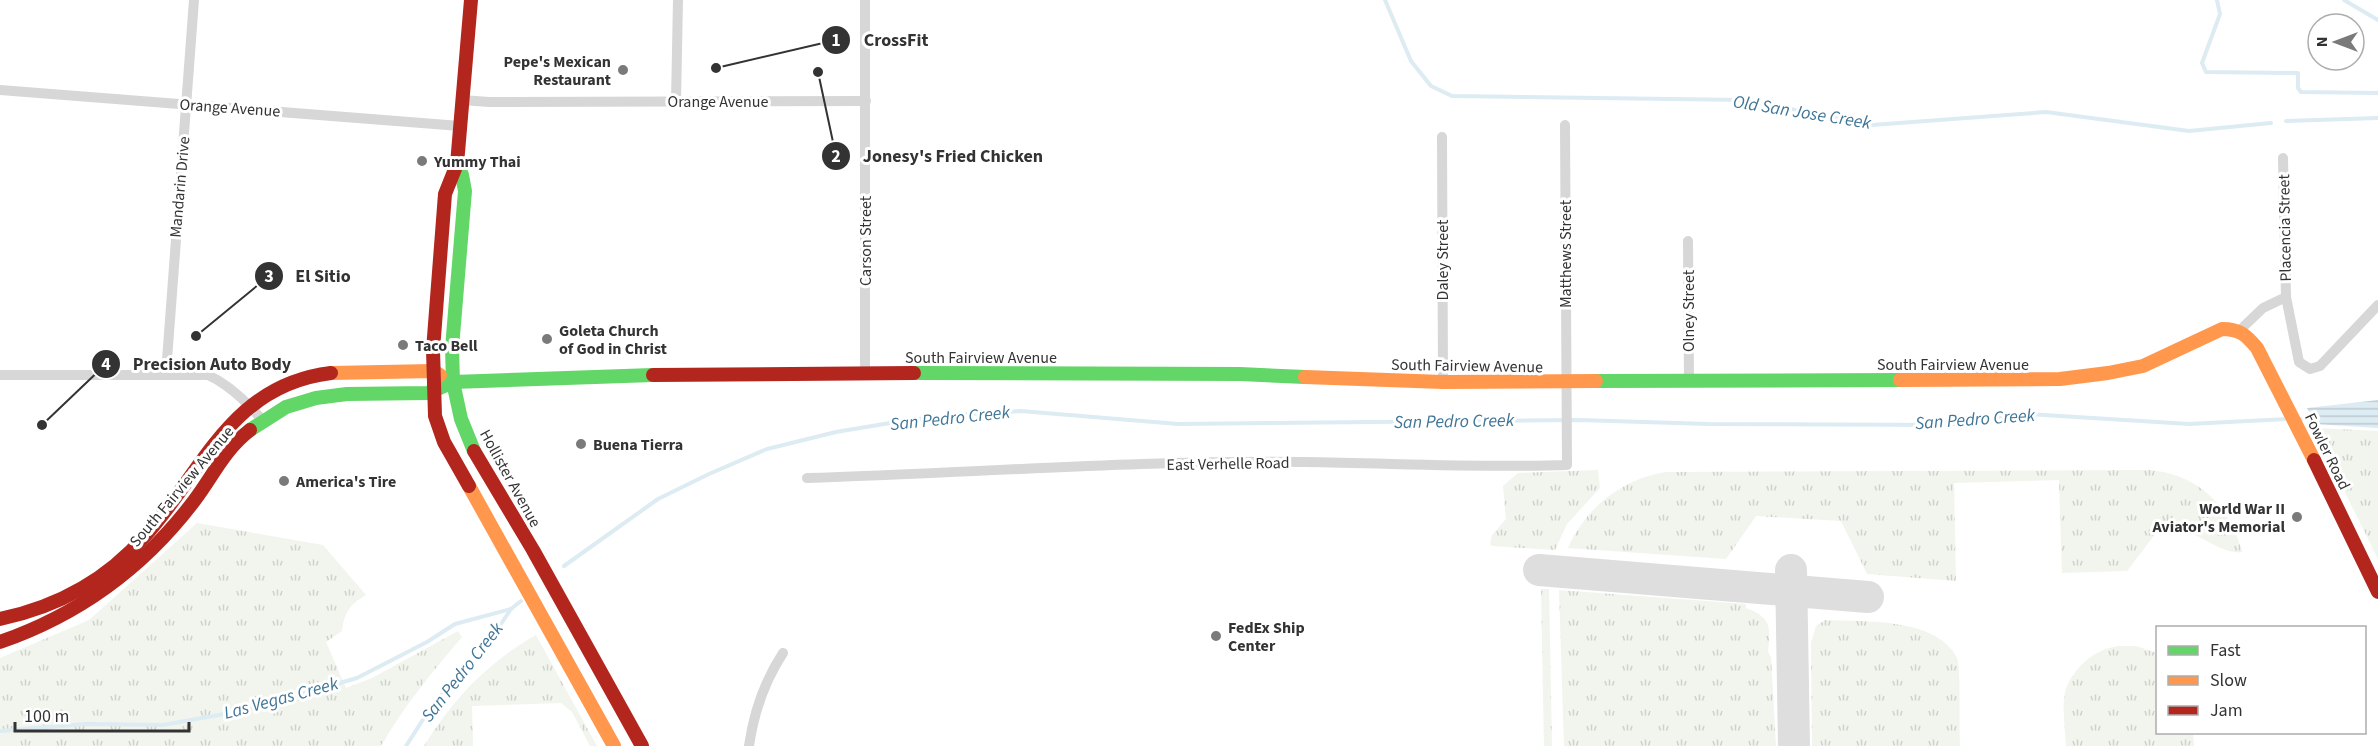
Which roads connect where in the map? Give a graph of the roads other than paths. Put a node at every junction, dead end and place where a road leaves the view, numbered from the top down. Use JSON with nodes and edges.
{"nodes":[{"id":1,"x":194,"y":0,"type":"edge"},
{"id":2,"x":471,"y":0,"type":"edge"},
{"id":3,"x":678,"y":0,"type":"edge"},
{"id":4,"x":865,"y":0,"type":"edge"},
{"id":5,"x":0,"y":90,"type":"edge"},
{"id":6,"x":462,"y":100,"type":"junction"},
{"id":7,"x":866,"y":100,"type":"junction"},
{"id":8,"x":676,"y":101,"type":"junction"},
{"id":9,"x":186,"y":104,"type":"junction"},
{"id":10,"x":1565,"y":125,"type":"dead end"},
{"id":11,"x":460,"y":126,"type":"junction"},
{"id":12,"x":1442,"y":138,"type":"dead end"},
{"id":13,"x":2283,"y":158,"type":"dead end"},
{"id":14,"x":457,"y":164,"type":"junction"},
{"id":15,"x":1688,"y":241,"type":"dead end"},
{"id":16,"x":2286,"y":297,"type":"junction"},
{"id":17,"x":2378,"y":305,"type":"edge"},
{"id":18,"x":2240,"y":330,"type":"junction"},
{"id":19,"x":433,"y":371,"type":"junction"},
{"id":20,"x":166,"y":374,"type":"junction"},
{"id":21,"x":865,"y":374,"type":"junction"},
{"id":22,"x":0,"y":375,"type":"edge"},
{"id":23,"x":453,"y":382,"type":"junction"},
{"id":24,"x":1443,"y":382,"type":"junction"},
{"id":25,"x":1566,"y":382,"type":"junction"},
{"id":26,"x":1689,"y":382,"type":"junction"},
{"id":27,"x":433,"y":392,"type":"junction"},
{"id":28,"x":250,"y":406,"type":"junction"},
{"id":29,"x":263,"y":422,"type":"junction"},
{"id":30,"x":807,"y":478,"type":"dead end"},
{"id":31,"x":2378,"y":592,"type":"edge"},
{"id":32,"x":0,"y":619,"type":"edge"},
{"id":33,"x":0,"y":642,"type":"edge"},
{"id":34,"x":783,"y":653,"type":"dead end"},
{"id":35,"x":614,"y":746,"type":"edge"},
{"id":36,"x":642,"y":746,"type":"edge"},
{"id":37,"x":749,"y":746,"type":"edge"}],
"edges":[{"from":1,"to":9,"type":"street","name":"Mandarin Drive"},
{"from":2,"to":6,"type":"main road","name":"Hollister Avenue"},
{"from":3,"to":8,"type":"street"},
{"from":4,"to":7,"type":"street","name":"Carson Street"},
{"from":5,"to":9,"type":"street","name":"Orange Avenue"},
{"from":6,"to":8,"type":"street","name":"Orange Avenue"},
{"from":6,"to":11,"type":"main road","name":"Hollister Avenue"},
{"from":7,"to":8,"type":"street","name":"Orange Avenue"},
{"from":7,"to":21,"type":"street","name":"Carson Street"},
{"from":9,"to":11,"type":"street","name":"Orange Avenue"},
{"from":9,"to":20,"type":"street","name":"Mandarin Drive"},
{"from":10,"to":25,"type":"street","name":"Matthews Street"},
{"from":11,"to":14,"type":"main road","name":"Hollister Avenue"},
{"from":12,"to":24,"type":"street","name":"Daley Street"},
{"from":13,"to":16,"type":"street","name":"Placencia Street"},
{"from":14,"to":19,"type":"main road","name":"Hollister Avenue"},
{"from":14,"to":23,"type":"main road","name":"Hollister Avenue"},
{"from":15,"to":26,"type":"street","name":"Olney Street"},
{"from":16,"to":17,"type":"street"},
{"from":16,"to":18,"type":"street"},
{"from":18,"to":26,"type":"main road","name":"South Fairview Avenue"},
{"from":18,"to":31,"type":"main road","name":"Fowler Road"},
{"from":19,"to":23,"type":"main road","name":"South Fairview Avenue"},
{"from":19,"to":27,"type":"main road","name":"Hollister Avenue"},
{"from":19,"to":28,"type":"main road","name":"South Fairview Avenue"},
{"from":20,"to":22,"type":"street"},
{"from":20,"to":28,"type":"street"},
{"from":21,"to":23,"type":"main road","name":"South Fairview Avenue"},
{"from":21,"to":24,"type":"main road","name":"South Fairview Avenue"},
{"from":23,"to":27,"type":"main road","name":"South Fairview Avenue"},
{"from":23,"to":36,"type":"main road","name":"Hollister Avenue"},
{"from":24,"to":25,"type":"main road","name":"South Fairview Avenue"},
{"from":25,"to":26,"type":"main road","name":"South Fairview Avenue"},
{"from":25,"to":30,"type":"street","name":"East Verhelle Road"},
{"from":27,"to":29,"type":"main road","name":"South Fairview Avenue"},
{"from":27,"to":35,"type":"main road","name":"Hollister Avenue"},
{"from":28,"to":29,"type":"street"},
{"from":28,"to":32,"type":"main road","name":"South Fairview Avenue"},
{"from":29,"to":33,"type":"main road","name":"South Fairview Avenue"},
{"from":34,"to":37,"type":"street"}]}
